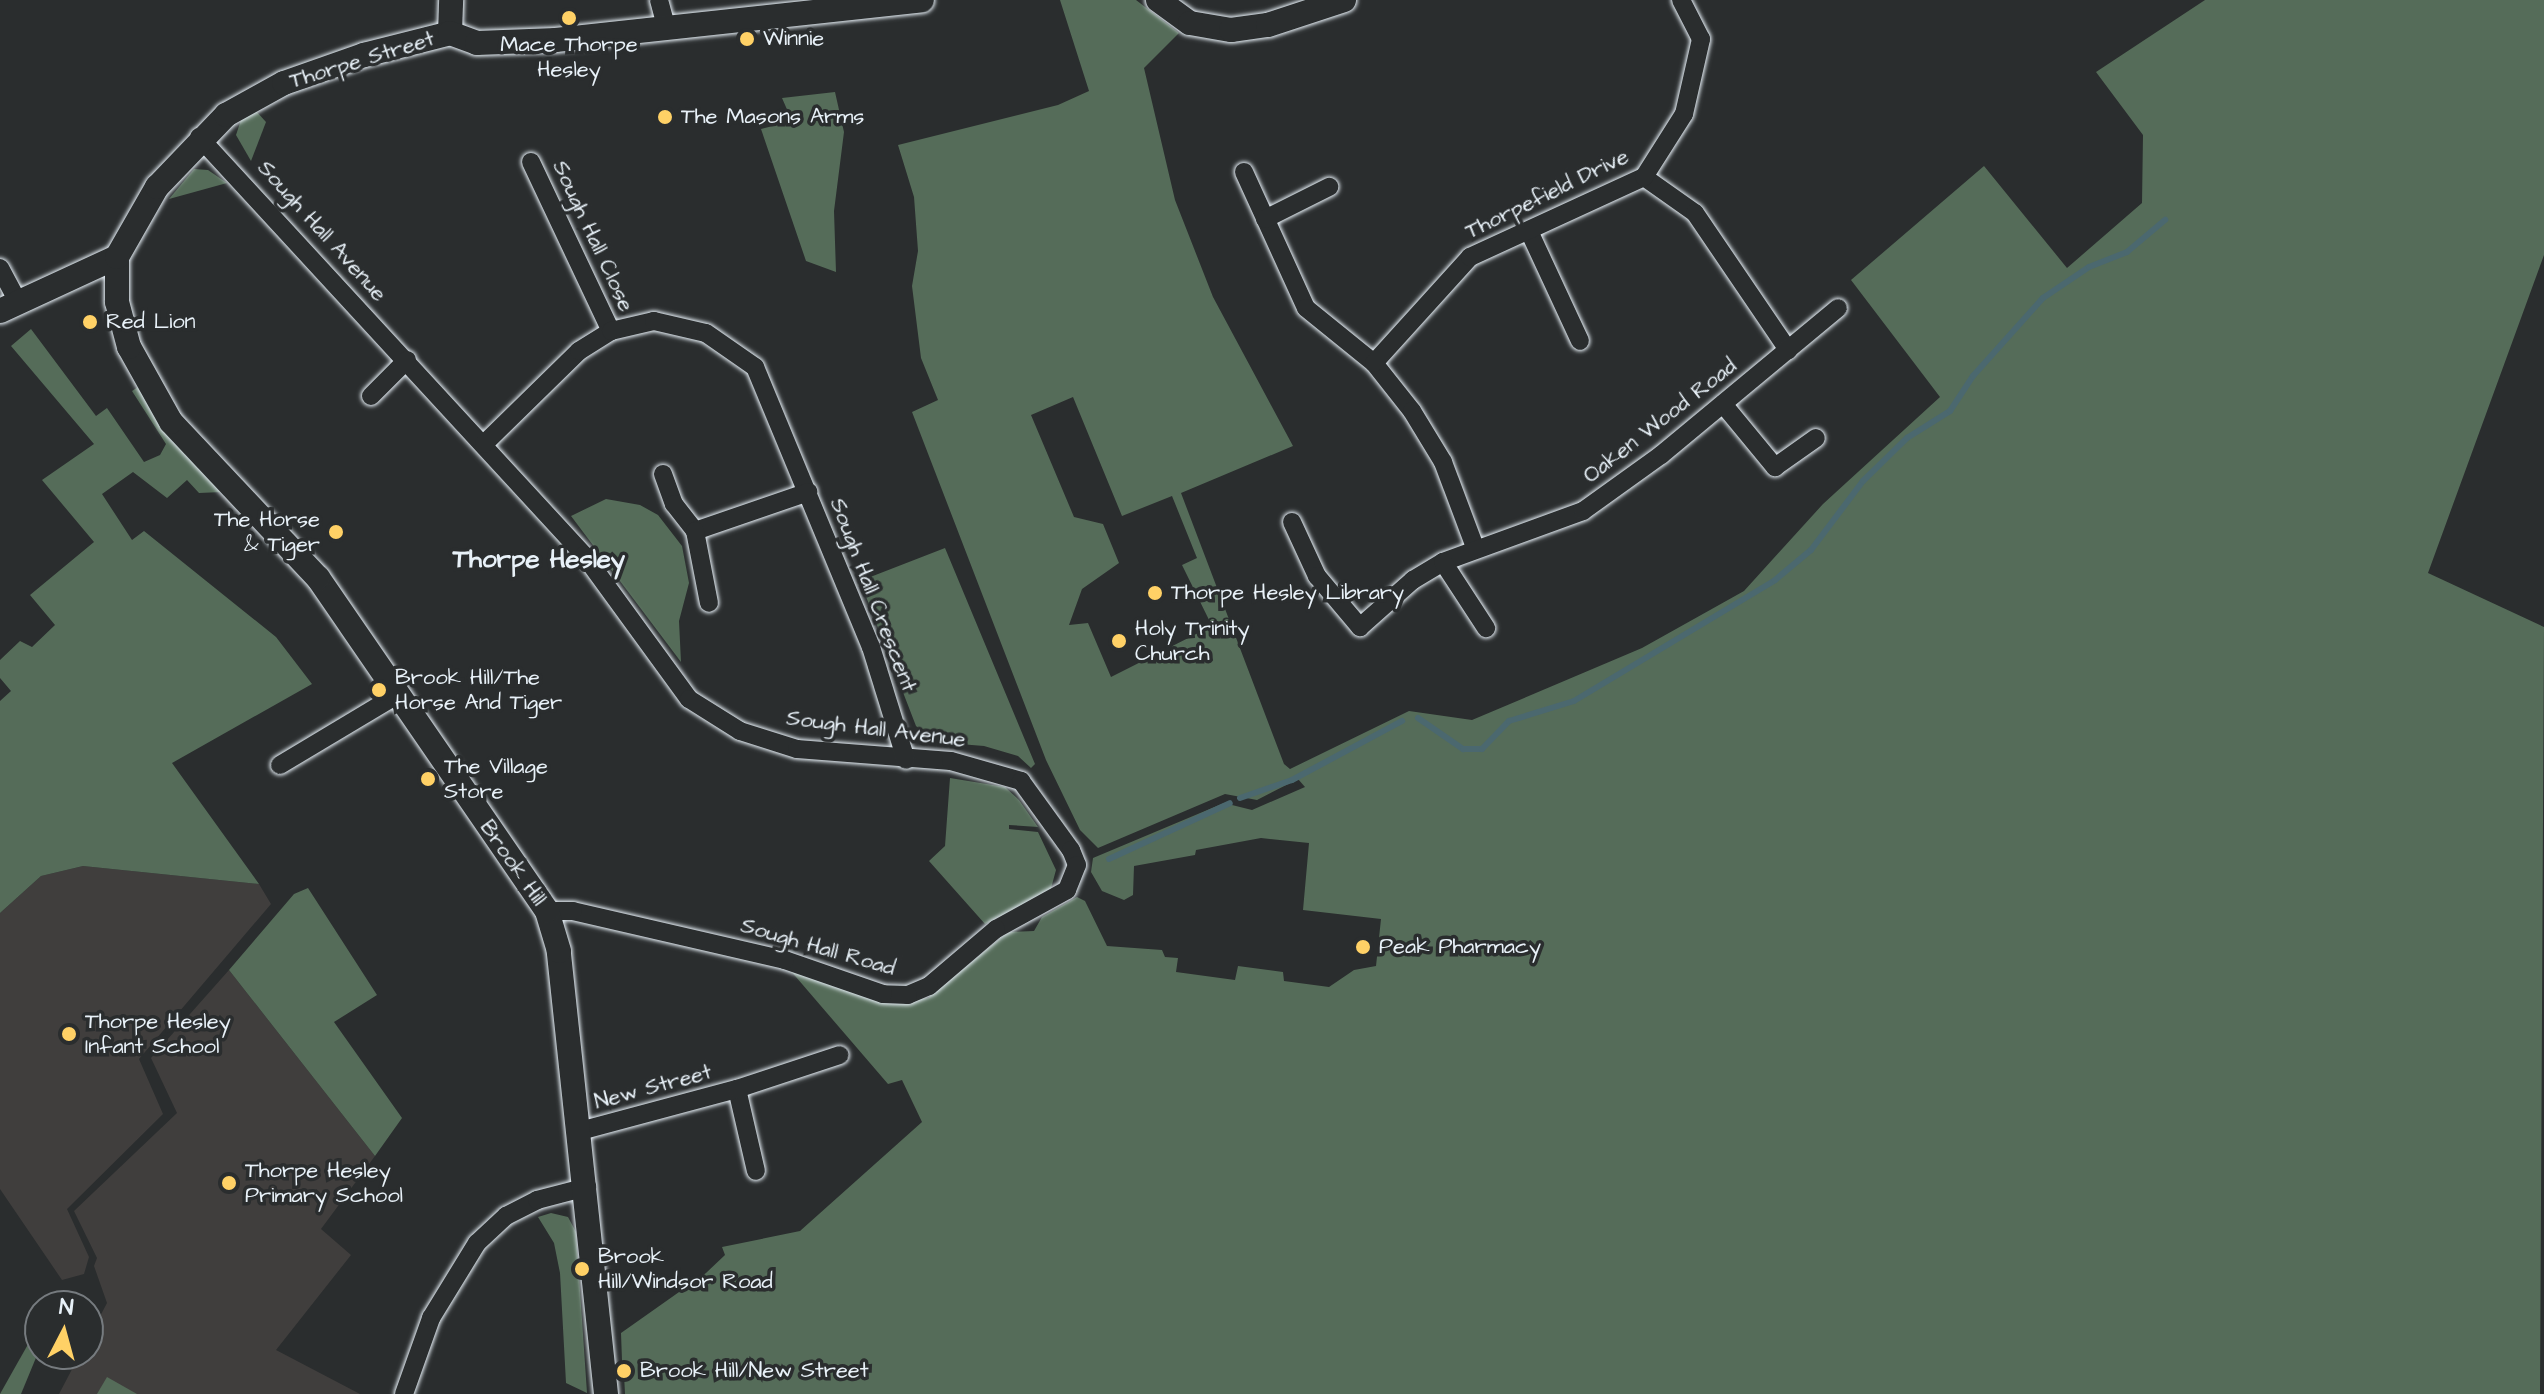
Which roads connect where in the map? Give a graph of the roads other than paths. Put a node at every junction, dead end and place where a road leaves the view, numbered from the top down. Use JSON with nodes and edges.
{"nodes":[{"id":1,"x":451,"y":0,"type":"edge"},
{"id":2,"x":659,"y":0,"type":"edge"},
{"id":3,"x":922,"y":0,"type":"edge"},
{"id":4,"x":1158,"y":0,"type":"edge"},
{"id":5,"x":1344,"y":0,"type":"edge"},
{"id":6,"x":1681,"y":0,"type":"edge"},
{"id":7,"x":667,"y":29,"type":"junction"},
{"id":8,"x":450,"y":33,"type":"junction"},
{"id":9,"x":199,"y":137,"type":"junction"},
{"id":10,"x":531,"y":162,"type":"dead end"},
{"id":11,"x":1244,"y":172,"type":"dead end"},
{"id":12,"x":1644,"y":177,"type":"junction"},
{"id":13,"x":1329,"y":187,"type":"dead end"},
{"id":14,"x":1265,"y":219,"type":"junction"},
{"id":15,"x":1529,"y":231,"type":"junction"},
{"id":16,"x":117,"y":257,"type":"junction"},
{"id":17,"x":0,"y":268,"type":"edge"},
{"id":18,"x":9,"y":306,"type":"edge"},
{"id":19,"x":1838,"y":308,"type":"dead end"},
{"id":20,"x":611,"y":331,"type":"junction"},
{"id":21,"x":1580,"y":341,"type":"dead end"},
{"id":22,"x":1788,"y":350,"type":"junction"},
{"id":23,"x":407,"y":360,"type":"junction"},
{"id":24,"x":1374,"y":363,"type":"junction"},
{"id":25,"x":371,"y":396,"type":"dead end"},
{"id":26,"x":1723,"y":404,"type":"junction"},
{"id":27,"x":1816,"y":438,"type":"dead end"},
{"id":28,"x":484,"y":444,"type":"junction"},
{"id":29,"x":663,"y":474,"type":"dead end"},
{"id":30,"x":808,"y":492,"type":"junction"},
{"id":31,"x":1292,"y":522,"type":"dead end"},
{"id":32,"x":695,"y":531,"type":"junction"},
{"id":33,"x":1475,"y":547,"type":"junction"},
{"id":34,"x":1443,"y":562,"type":"junction"},
{"id":35,"x":709,"y":603,"type":"dead end"},
{"id":36,"x":1486,"y":628,"type":"dead end"},
{"id":37,"x":397,"y":695,"type":"junction"},
{"id":38,"x":906,"y":760,"type":"junction"},
{"id":39,"x":280,"y":765,"type":"dead end"},
{"id":40,"x":1077,"y":865,"type":"joint"},
{"id":41,"x":547,"y":911,"type":"junction"},
{"id":42,"x":840,"y":1055,"type":"dead end"},
{"id":43,"x":737,"y":1089,"type":"junction"},
{"id":44,"x":580,"y":1131,"type":"junction"},
{"id":45,"x":756,"y":1171,"type":"dead end"},
{"id":46,"x":587,"y":1187,"type":"junction"},
{"id":47,"x":404,"y":1394,"type":"edge"},
{"id":48,"x":606,"y":1394,"type":"edge"}],
"edges":[{"from":1,"to":8,"type":"main road"},
{"from":2,"to":7,"type":"street"},
{"from":3,"to":7,"type":"main road","name":"Thorpe Street"},
{"from":4,"to":5,"type":"main road"},
{"from":6,"to":12,"type":"street","name":"Thorpefield Drive"},
{"from":7,"to":8,"type":"main road","name":"Thorpe Street"},
{"from":8,"to":9,"type":"main road","name":"Thorpe Street"},
{"from":9,"to":16,"type":"main road","name":"Thorpe Street"},
{"from":9,"to":23,"type":"street","name":"Sough Hall Avenue"},
{"from":10,"to":20,"type":"street","name":"Sough Hall Close"},
{"from":11,"to":14,"type":"street"},
{"from":12,"to":15,"type":"street","name":"Thorpefield Drive"},
{"from":12,"to":22,"type":"street"},
{"from":13,"to":14,"type":"street"},
{"from":14,"to":24,"type":"street"},
{"from":15,"to":21,"type":"street"},
{"from":15,"to":24,"type":"street","name":"Thorpefield Drive"},
{"from":16,"to":18,"type":"main road"},
{"from":16,"to":37,"type":"main road","name":"Brook Hill"},
{"from":17,"to":18,"type":"street"},
{"from":19,"to":22,"type":"street","name":"Oaken Wood Road"},
{"from":20,"to":28,"type":"street","name":"Sough Hall Crescent"},
{"from":20,"to":30,"type":"street","name":"Sough Hall Crescent"},
{"from":22,"to":26,"type":"street","name":"Oaken Wood Road"},
{"from":23,"to":25,"type":"street"},
{"from":23,"to":28,"type":"street","name":"Sough Hall Avenue"},
{"from":24,"to":33,"type":"street"},
{"from":26,"to":27,"type":"street"},
{"from":26,"to":33,"type":"street","name":"Oaken Wood Road"},
{"from":28,"to":38,"type":"street","name":"Sough Hall Avenue"},
{"from":29,"to":32,"type":"street"},
{"from":30,"to":32,"type":"street","name":"Sough Hall Crescent"},
{"from":30,"to":38,"type":"street","name":"Sough Hall Crescent"},
{"from":31,"to":34,"type":"street","name":"Oaken Wood Road"},
{"from":32,"to":35,"type":"street"},
{"from":33,"to":34,"type":"street","name":"Oaken Wood Road"},
{"from":34,"to":36,"type":"street"},
{"from":37,"to":39,"type":"street"},
{"from":37,"to":41,"type":"main road","name":"Brook Hill"},
{"from":38,"to":40,"type":"street","name":"Sough Hall Avenue"},
{"from":40,"to":41,"type":"street","name":"Sough Hall Road"},
{"from":41,"to":44,"type":"main road","name":"Brook Hill"},
{"from":42,"to":43,"type":"street","name":"New Street"},
{"from":43,"to":44,"type":"street","name":"New Street"},
{"from":43,"to":45,"type":"street","name":"New Street"},
{"from":44,"to":46,"type":"main road","name":"Brook Hill"},
{"from":46,"to":47,"type":"street"},
{"from":46,"to":48,"type":"main road","name":"Brook Hill"}]}
